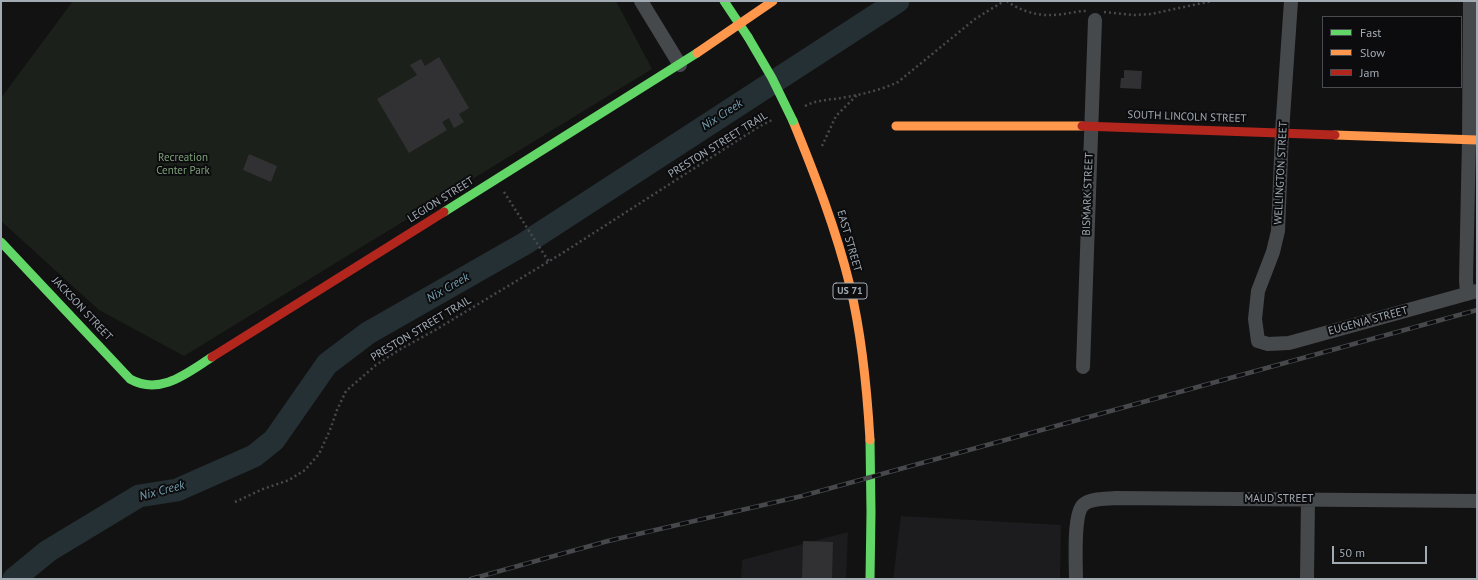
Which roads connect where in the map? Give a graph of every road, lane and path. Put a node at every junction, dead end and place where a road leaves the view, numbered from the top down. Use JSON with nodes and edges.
{"nodes":[{"id":1,"x":641,"y":1,"type":"edge"},
{"id":2,"x":724,"y":1,"type":"edge"},
{"id":3,"x":773,"y":1,"type":"edge"},
{"id":4,"x":1005,"y":1,"type":"edge"},
{"id":5,"x":1212,"y":1,"type":"edge"},
{"id":6,"x":1292,"y":1,"type":"edge"},
{"id":7,"x":1470,"y":1,"type":"edge"},
{"id":8,"x":1095,"y":14,"type":"junction"},
{"id":9,"x":739,"y":24,"type":"junction"},
{"id":10,"x":680,"y":65,"type":"junction"},
{"id":11,"x":858,"y":94,"type":"junction"},
{"id":12,"x":802,"y":107,"type":"dead end"},
{"id":13,"x":781,"y":116,"type":"dead end"},
{"id":14,"x":896,"y":126,"type":"dead end"},
{"id":15,"x":1091,"y":126,"type":"junction"},
{"id":16,"x":1282,"y":132,"type":"junction"},
{"id":17,"x":1473,"y":140,"type":"edge"},
{"id":18,"x":821,"y":146,"type":"dead end"},
{"id":19,"x":508,"y":199,"type":"dead end"},
{"id":20,"x":1,"y":242,"type":"edge"},
{"id":21,"x":549,"y":262,"type":"junction"},
{"id":22,"x":1472,"y":292,"type":"edge"},
{"id":23,"x":1258,"y":340,"type":"joint"},
{"id":24,"x":1082,"y":367,"type":"dead end"},
{"id":25,"x":150,"y":386,"type":"joint"},
{"id":26,"x":1308,"y":499,"type":"junction"},
{"id":27,"x":1477,"y":501,"type":"edge"},
{"id":28,"x":235,"y":502,"type":"dead end"},
{"id":29,"x":870,"y":579,"type":"edge"},
{"id":30,"x":1076,"y":579,"type":"edge"},
{"id":31,"x":1307,"y":579,"type":"edge"}],
"edges":[{"from":1,"to":10,"type":"street"},
{"from":2,"to":9,"type":"street","number":"US 71"},
{"from":3,"to":9,"type":"street","name":"LEGION STREET"},
{"from":4,"to":8,"type":"path"},
{"from":4,"to":11,"type":"path"},
{"from":5,"to":8,"type":"path"},
{"from":6,"to":16,"type":"street","name":"WELLINGTON STREET"},
{"from":7,"to":17,"type":"street"},
{"from":8,"to":15,"type":"street","name":"BISMARK STREET"},
{"from":9,"to":10,"type":"street","name":"LEGION STREET"},
{"from":9,"to":29,"type":"street","name":"EAST STREET","number":"US 71","bridge":true},
{"from":10,"to":25,"type":"street","name":"LEGION STREET"},
{"from":11,"to":12,"type":"path"},
{"from":11,"to":18,"type":"path"},
{"from":13,"to":21,"type":"path","name":"PRESTON STREET TRAIL"},
{"from":14,"to":15,"type":"street","name":"SOUTH LINCOLN STREET"},
{"from":15,"to":16,"type":"street","name":"SOUTH LINCOLN STREET"},
{"from":15,"to":24,"type":"street","name":"BISMARK STREET"},
{"from":16,"to":17,"type":"street","name":"SOUTH LINCOLN STREET"},
{"from":16,"to":23,"type":"street","name":"WELLINGTON STREET"},
{"from":17,"to":22,"type":"street"},
{"from":19,"to":21,"type":"path"},
{"from":20,"to":25,"type":"street","name":"JACKSON STREET"},
{"from":21,"to":28,"type":"path","name":"PRESTON STREET TRAIL"},
{"from":22,"to":23,"type":"street","name":"EUGENIA STREET"},
{"from":26,"to":27,"type":"street","name":"MAUD STREET"},
{"from":26,"to":30,"type":"street","name":"MAUD STREET"},
{"from":26,"to":31,"type":"street"}]}
